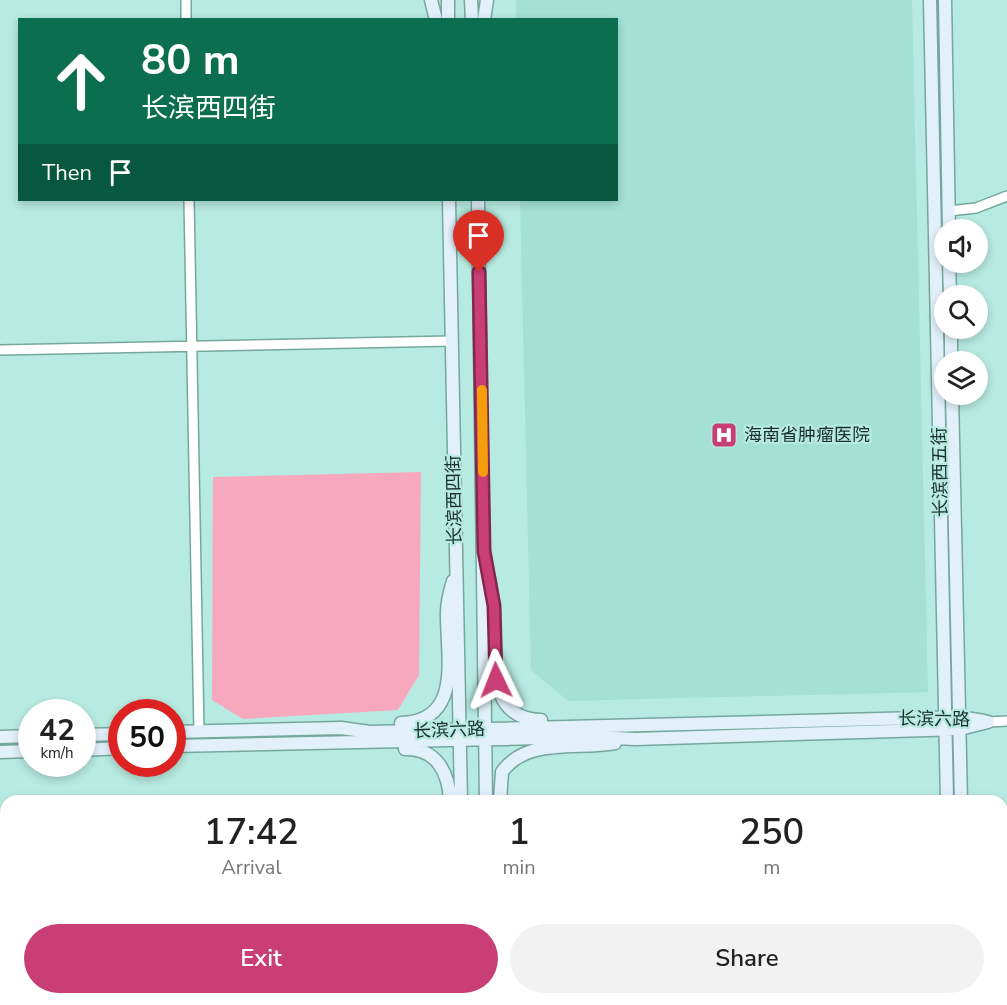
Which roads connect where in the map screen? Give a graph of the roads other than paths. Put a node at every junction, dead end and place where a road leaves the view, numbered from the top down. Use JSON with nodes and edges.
{"nodes":[{"id":1,"x":186,"y":0,"type":"edge"},
{"id":2,"x":431,"y":0,"type":"edge"},
{"id":3,"x":448,"y":0,"type":"edge"},
{"id":4,"x":471,"y":0,"type":"edge"},
{"id":5,"x":487,"y":0,"type":"edge"},
{"id":6,"x":930,"y":0,"type":"edge"},
{"id":7,"x":945,"y":0,"type":"edge"},
{"id":8,"x":186,"y":18,"type":"edge"},
{"id":9,"x":436,"y":18,"type":"edge"},
{"id":10,"x":448,"y":18,"type":"edge"},
{"id":11,"x":472,"y":18,"type":"edge"},
{"id":12,"x":484,"y":18,"type":"edge"},
{"id":13,"x":1007,"y":196,"type":"edge"},
{"id":14,"x":189,"y":201,"type":"edge"},
{"id":15,"x":449,"y":201,"type":"edge"},
{"id":16,"x":478,"y":201,"type":"edge"},
{"id":17,"x":949,"y":211,"type":"junction"},
{"id":18,"x":949,"y":219,"type":"edge"},
{"id":19,"x":452,"y":341,"type":"junction"},
{"id":20,"x":192,"y":346,"type":"junction"},
{"id":21,"x":0,"y":350,"type":"edge"},
{"id":22,"x":952,"y":405,"type":"edge"},
{"id":23,"x":484,"y":551,"type":"junction"},
{"id":24,"x":455,"y":568,"type":"junction"},
{"id":25,"x":1007,"y":721,"type":"edge"},
{"id":26,"x":988,"y":722,"type":"joint"},
{"id":27,"x":946,"y":723,"type":"junction"},
{"id":28,"x":960,"y":723,"type":"junction"},
{"id":29,"x":634,"y":726,"type":"junction"},
{"id":30,"x":341,"y":728,"type":"junction"},
{"id":31,"x":186,"y":732,"type":"edge"},
{"id":32,"x":199,"y":732,"type":"junction"},
{"id":33,"x":460,"y":735,"type":"junction"},
{"id":34,"x":484,"y":735,"type":"junction"},
{"id":35,"x":18,"y":736,"type":"edge"},
{"id":36,"x":0,"y":737,"type":"edge"},
{"id":37,"x":635,"y":739,"type":"junction"},
{"id":38,"x":341,"y":743,"type":"junction"},
{"id":39,"x":186,"y":746,"type":"edge"},
{"id":40,"x":18,"y":751,"type":"edge"},
{"id":41,"x":0,"y":752,"type":"edge"},
{"id":42,"x":450,"y":795,"type":"edge"},
{"id":43,"x":461,"y":795,"type":"edge"},
{"id":44,"x":486,"y":795,"type":"edge"},
{"id":45,"x":500,"y":795,"type":"edge"},
{"id":46,"x":947,"y":795,"type":"edge"},
{"id":47,"x":961,"y":795,"type":"edge"}],
"edges":[{"from":1,"to":8,"type":"street"},
{"from":2,"to":9,"type":"main road"},
{"from":3,"to":10,"type":"main road"},
{"from":4,"to":11,"type":"main road"},
{"from":5,"to":12,"type":"main road"},
{"from":6,"to":27,"type":"main road","name":"长滨西五街"},
{"from":7,"to":17,"type":"main road"},
{"from":13,"to":17,"type":"street"},
{"from":14,"to":20,"type":"street"},
{"from":15,"to":19,"type":"main road","name":"长滨西四街"},
{"from":16,"to":23,"type":"main road","name":"长滨西四街"},
{"from":17,"to":18,"type":"main road"},
{"from":19,"to":20,"type":"street"},
{"from":19,"to":24,"type":"main road","name":"长滨西四街"},
{"from":20,"to":21,"type":"street"},
{"from":20,"to":32,"type":"street"},
{"from":22,"to":28,"type":"main road","name":"长滨西五街"},
{"from":23,"to":29,"type":"main road"},
{"from":23,"to":34,"type":"main road","name":"长滨西四街"},
{"from":24,"to":30,"type":"main road"},
{"from":24,"to":33,"type":"main road","name":"长滨西四街"},
{"from":25,"to":26,"type":"street"},
{"from":26,"to":28,"type":"main road","name":"长滨六路"},
{"from":27,"to":28,"type":"main road","name":"长滨六路"},
{"from":27,"to":29,"type":"main road","name":"长滨六路"},
{"from":27,"to":37,"type":"main road","name":"长滨六路"},
{"from":27,"to":46,"type":"main road","name":"长滨西五街"},
{"from":28,"to":47,"type":"main road","name":"长滨西五街"},
{"from":29,"to":34,"type":"main road","name":"长滨六路"},
{"from":30,"to":32,"type":"main road","name":"长滨六路"},
{"from":30,"to":33,"type":"main road","name":"长滨六路"},
{"from":31,"to":32,"type":"main road","name":"长滨六路"},
{"from":33,"to":34,"type":"main road","name":"长滨六路"},
{"from":33,"to":38,"type":"main road","name":"长滨六路"},
{"from":33,"to":43,"type":"main road","name":"长滨西四街"},
{"from":34,"to":37,"type":"main road","name":"长滨六路"},
{"from":34,"to":44,"type":"main road","name":"长滨西四街"},
{"from":35,"to":36,"type":"main road"},
{"from":37,"to":45,"type":"main road"},
{"from":38,"to":39,"type":"main road","name":"长滨六路"},
{"from":38,"to":42,"type":"main road"},
{"from":40,"to":41,"type":"main road"}]}
